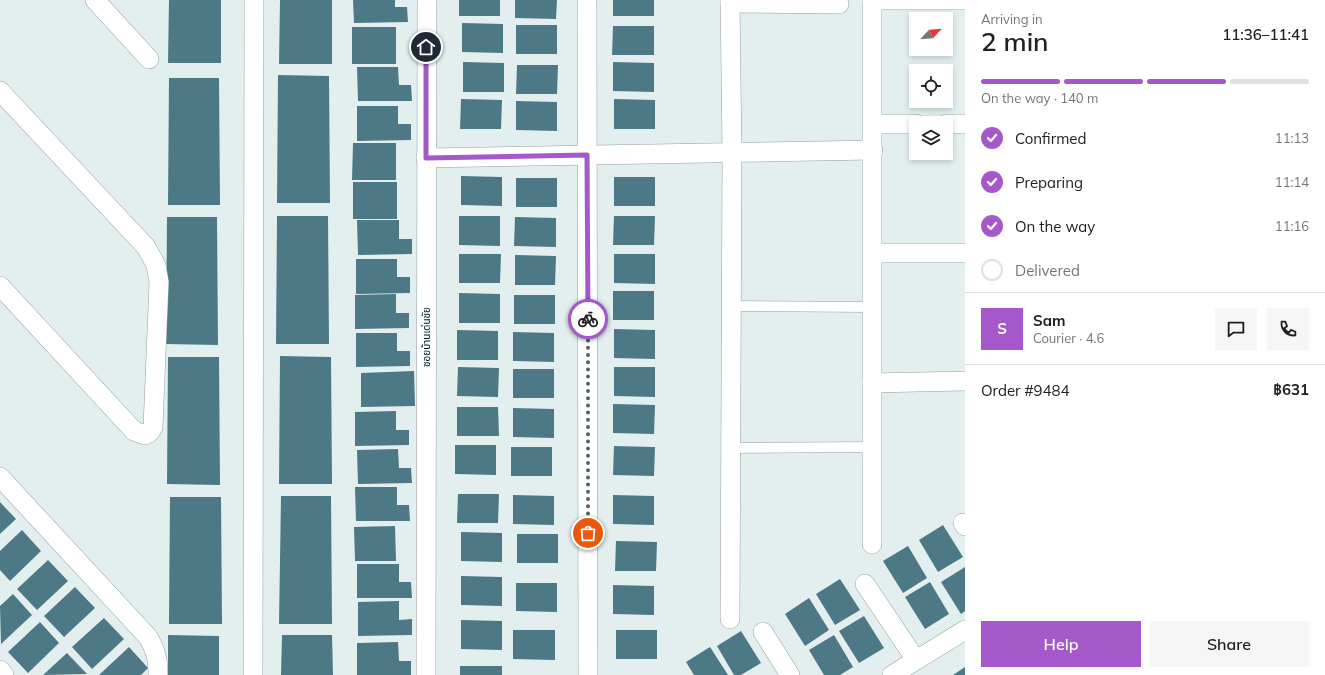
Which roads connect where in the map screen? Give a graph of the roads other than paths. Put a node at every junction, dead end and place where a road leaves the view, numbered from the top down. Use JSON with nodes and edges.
{"nodes":[{"id":1,"x":96,"y":0,"type":"edge"},
{"id":2,"x":254,"y":0,"type":"edge"},
{"id":3,"x":427,"y":0,"type":"edge"},
{"id":4,"x":587,"y":0,"type":"edge"},
{"id":5,"x":872,"y":0,"type":"edge"},
{"id":6,"x":965,"y":0,"type":"edge"},
{"id":7,"x":730,"y":1,"type":"edge"},
{"id":8,"x":839,"y":4,"type":"dead end"},
{"id":9,"x":149,"y":59,"type":"dead end"},
{"id":10,"x":0,"y":91,"type":"edge"},
{"id":11,"x":873,"y":124,"type":"junction"},
{"id":12,"x":909,"y":124,"type":"edge"},
{"id":13,"x":953,"y":124,"type":"edge"},
{"id":14,"x":965,"y":124,"type":"edge"},
{"id":15,"x":873,"y":150,"type":"junction"},
{"id":16,"x":732,"y":152,"type":"junction"},
{"id":17,"x":587,"y":155,"type":"junction"},
{"id":18,"x":426,"y":158,"type":"junction"},
{"id":19,"x":873,"y":253,"type":"junction"},
{"id":20,"x":965,"y":253,"type":"edge"},
{"id":21,"x":0,"y":286,"type":"edge"},
{"id":22,"x":731,"y":306,"type":"junction"},
{"id":23,"x":871,"y":307,"type":"junction"},
{"id":24,"x":965,"y":381,"type":"edge"},
{"id":25,"x":872,"y":383,"type":"junction"},
{"id":26,"x":871,"y":447,"type":"junction"},
{"id":27,"x":730,"y":448,"type":"junction"},
{"id":28,"x":0,"y":477,"type":"edge"},
{"id":29,"x":872,"y":544,"type":"dead end"},
{"id":30,"x":865,"y":584,"type":"dead end"},
{"id":31,"x":730,"y":619,"type":"dead end"},
{"id":32,"x":965,"y":630,"type":"edge"},
{"id":33,"x":763,"y":632,"type":"dead end"},
{"id":34,"x":907,"y":669,"type":"edge"},
{"id":35,"x":0,"y":670,"type":"edge"},
{"id":36,"x":4,"y":675,"type":"edge"},
{"id":37,"x":158,"y":675,"type":"edge"},
{"id":38,"x":254,"y":675,"type":"edge"},
{"id":39,"x":426,"y":675,"type":"edge"},
{"id":40,"x":588,"y":675,"type":"edge"},
{"id":41,"x":790,"y":675,"type":"edge"}],
"edges":[{"from":1,"to":9,"type":"street"},
{"from":2,"to":38,"type":"street"},
{"from":3,"to":18,"type":"street","name":"ซอยบ้านเด่นชัย"},
{"from":4,"to":17,"type":"street"},
{"from":5,"to":6,"type":"street"},
{"from":5,"to":11,"type":"street"},
{"from":7,"to":8,"type":"street"},
{"from":7,"to":16,"type":"street"},
{"from":10,"to":21,"type":"street"},
{"from":11,"to":12,"type":"street"},
{"from":11,"to":15,"type":"street"},
{"from":13,"to":14,"type":"street"},
{"from":15,"to":16,"type":"street"},
{"from":15,"to":19,"type":"street"},
{"from":16,"to":17,"type":"street"},
{"from":16,"to":22,"type":"street"},
{"from":17,"to":18,"type":"street"},
{"from":17,"to":40,"type":"street"},
{"from":18,"to":39,"type":"street","name":"ซอยบ้านเด่นชัย"},
{"from":19,"to":20,"type":"street"},
{"from":19,"to":23,"type":"street"},
{"from":22,"to":23,"type":"lane"},
{"from":22,"to":27,"type":"street"},
{"from":23,"to":25,"type":"street"},
{"from":24,"to":25,"type":"street"},
{"from":25,"to":26,"type":"street"},
{"from":26,"to":27,"type":"lane"},
{"from":26,"to":29,"type":"street"},
{"from":27,"to":31,"type":"street"},
{"from":28,"to":37,"type":"street"},
{"from":30,"to":34,"type":"street"},
{"from":32,"to":34,"type":"street"},
{"from":33,"to":41,"type":"street"},
{"from":35,"to":36,"type":"street"}]}
